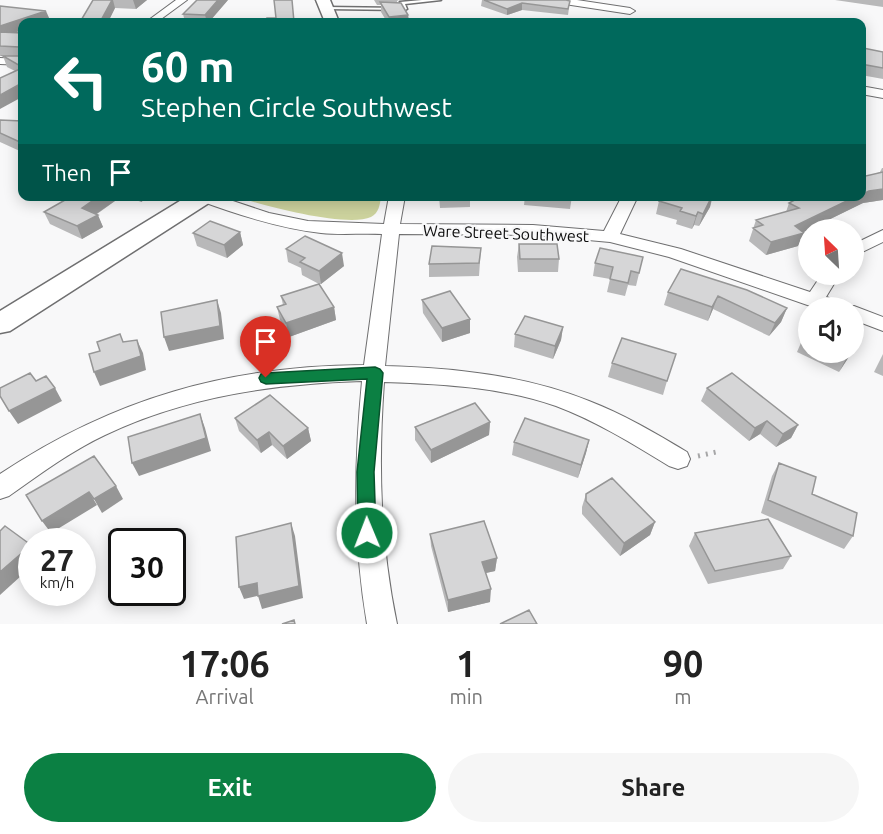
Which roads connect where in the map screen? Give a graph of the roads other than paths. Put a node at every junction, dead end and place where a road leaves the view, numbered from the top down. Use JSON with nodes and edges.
{"nodes":[{"id":1,"x":182,"y":0,"type":"edge"},
{"id":2,"x":439,"y":0,"type":"edge"},
{"id":3,"x":558,"y":0,"type":"edge"},
{"id":4,"x":640,"y":0,"type":"edge"},
{"id":5,"x":324,"y":4,"type":"edge"},
{"id":6,"x":630,"y":11,"type":"junction"},
{"id":7,"x":157,"y":18,"type":"edge"},
{"id":8,"x":330,"y":18,"type":"edge"},
{"id":9,"x":624,"y":18,"type":"edge"},
{"id":10,"x":0,"y":61,"type":"edge"},
{"id":11,"x":18,"y":62,"type":"edge"},
{"id":12,"x":866,"y":91,"type":"edge"},
{"id":13,"x":883,"y":94,"type":"edge"},
{"id":14,"x":198,"y":201,"type":"edge"},
{"id":15,"x":215,"y":201,"type":"edge"},
{"id":16,"x":396,"y":201,"type":"edge"},
{"id":17,"x":628,"y":201,"type":"edge"},
{"id":18,"x":390,"y":230,"type":"junction"},
{"id":19,"x":883,"y":235,"type":"edge"},
{"id":20,"x":610,"y":237,"type":"junction"},
{"id":21,"x":864,"y":245,"type":"edge"},
{"id":22,"x":809,"y":297,"type":"edge"},
{"id":23,"x":864,"y":317,"type":"edge"},
{"id":24,"x":0,"y":324,"type":"edge"},
{"id":25,"x":883,"y":324,"type":"edge"},
{"id":26,"x":375,"y":373,"type":"junction"},
{"id":27,"x":678,"y":459,"type":"dead end"},
{"id":28,"x":0,"y":488,"type":"edge"},
{"id":29,"x":382,"y":624,"type":"edge"}],
"edges":[{"from":1,"to":7,"type":"street"},
{"from":2,"to":5,"type":"lane"},
{"from":3,"to":6,"type":"street"},
{"from":4,"to":6,"type":"street"},
{"from":5,"to":8,"type":"street"},
{"from":6,"to":9,"type":"street"},
{"from":10,"to":11,"type":"street"},
{"from":12,"to":13,"type":"street"},
{"from":14,"to":24,"type":"street"},
{"from":15,"to":18,"type":"street","name":"Ware Street Southwest"},
{"from":16,"to":18,"type":"street"},
{"from":17,"to":20,"type":"street"},
{"from":18,"to":20,"type":"street","name":"Ware Street Southwest"},
{"from":18,"to":26,"type":"street"},
{"from":19,"to":21,"type":"street"},
{"from":20,"to":22,"type":"street","name":"Ware Street Southwest"},
{"from":23,"to":25,"type":"street"},
{"from":26,"to":27,"type":"street"},
{"from":26,"to":28,"type":"street"},
{"from":26,"to":29,"type":"street"}]}
